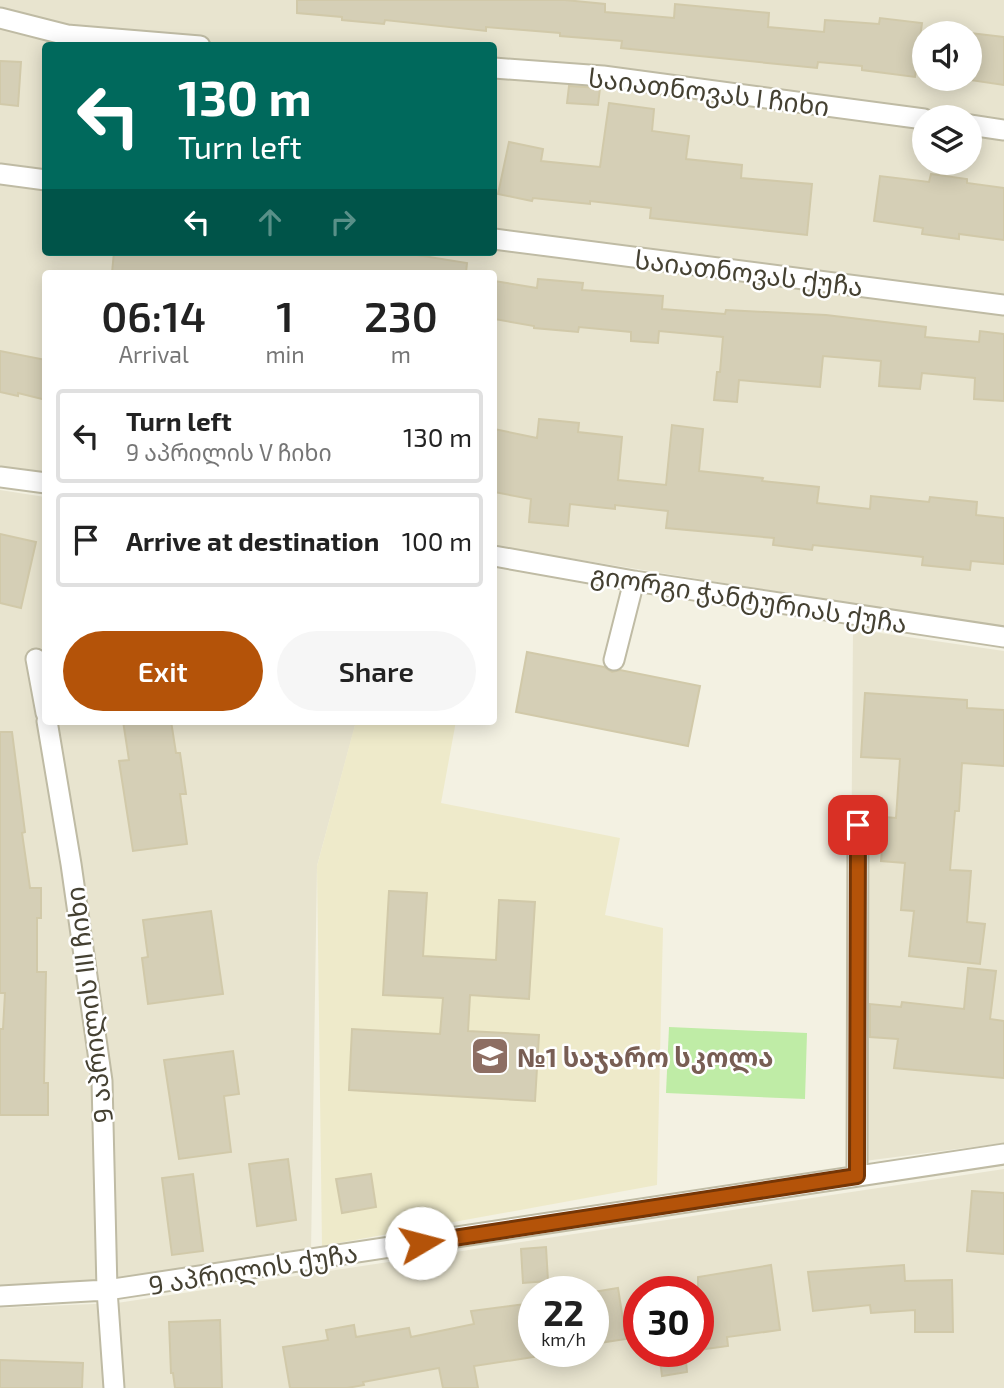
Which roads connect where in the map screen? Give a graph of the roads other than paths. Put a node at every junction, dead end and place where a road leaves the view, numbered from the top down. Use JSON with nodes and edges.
{"nodes":[{"id":1,"x":0,"y":18,"type":"edge"},
{"id":2,"x":152,"y":42,"type":"edge"},
{"id":3,"x":497,"y":68,"type":"edge"},
{"id":4,"x":912,"y":117,"type":"edge"},
{"id":5,"x":982,"y":127,"type":"edge"},
{"id":6,"x":1004,"y":130,"type":"edge"},
{"id":7,"x":0,"y":174,"type":"edge"},
{"id":8,"x":42,"y":179,"type":"edge"},
{"id":9,"x":497,"y":239,"type":"edge"},
{"id":10,"x":1004,"y":305,"type":"edge"},
{"id":11,"x":0,"y":477,"type":"edge"},
{"id":12,"x":42,"y":482,"type":"edge"},
{"id":13,"x":497,"y":557,"type":"edge"},
{"id":14,"x":634,"y":581,"type":"junction"},
{"id":15,"x":1004,"y":637,"type":"edge"},
{"id":16,"x":36,"y":659,"type":"dead end"},
{"id":17,"x":614,"y":660,"type":"dead end"},
{"id":18,"x":42,"y":691,"type":"edge"},
{"id":19,"x":48,"y":725,"type":"edge"},
{"id":20,"x":858,"y":825,"type":"dead end"},
{"id":21,"x":1004,"y":1154,"type":"edge"},
{"id":22,"x":857,"y":1176,"type":"junction"},
{"id":23,"x":107,"y":1290,"type":"junction"},
{"id":24,"x":0,"y":1296,"type":"edge"},
{"id":25,"x":114,"y":1388,"type":"edge"}],
"edges":[{"from":1,"to":2,"type":"street"},
{"from":3,"to":4,"type":"street","name":"საიათნოვას I ჩიხი"},
{"from":5,"to":6,"type":"street"},
{"from":7,"to":8,"type":"street"},
{"from":9,"to":10,"type":"street","name":"საიათნოვას ქუჩა"},
{"from":11,"to":12,"type":"street"},
{"from":13,"to":14,"type":"street","name":"გიორგი ჭანტურიას ქუჩა"},
{"from":14,"to":15,"type":"street","name":"გიორგი ჭანტურიას ქუჩა"},
{"from":14,"to":17,"type":"street"},
{"from":16,"to":18,"type":"street"},
{"from":19,"to":23,"type":"street","name":"9 აპრილის III ჩიხი"},
{"from":20,"to":22,"type":"street"},
{"from":21,"to":22,"type":"street","name":"9 აპრილის ქუჩა"},
{"from":22,"to":23,"type":"street","name":"9 აპრილის ქუჩა"},
{"from":23,"to":24,"type":"street","name":"9 აპრილის ქუჩა"},
{"from":23,"to":25,"type":"street","name":"9 აპრილის III ჩიხი"}]}
